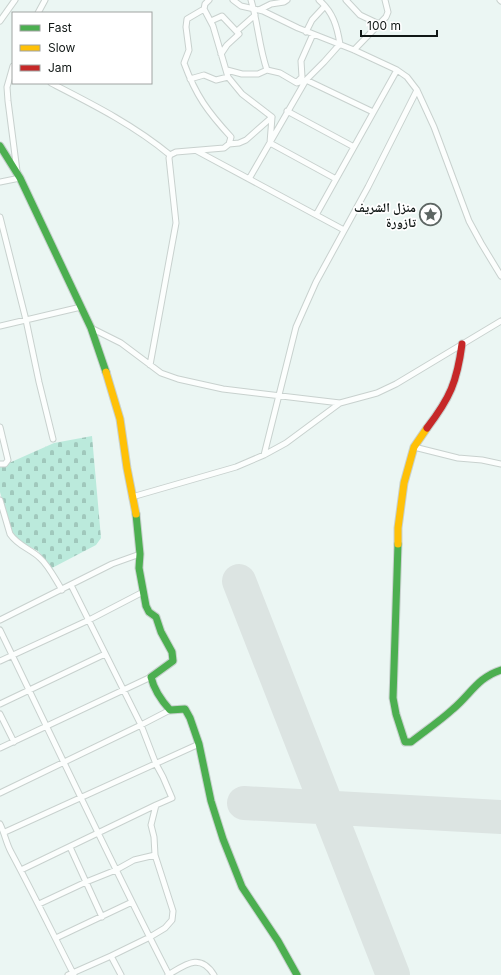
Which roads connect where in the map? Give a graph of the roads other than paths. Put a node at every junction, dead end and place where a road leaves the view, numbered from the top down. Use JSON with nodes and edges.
{"nodes":[{"id":1,"x":14,"y":0,"type":"edge"},
{"id":2,"x":45,"y":0,"type":"edge"},
{"id":3,"x":233,"y":0,"type":"edge"},
{"id":4,"x":251,"y":0,"type":"edge"},
{"id":5,"x":287,"y":0,"type":"edge"},
{"id":6,"x":319,"y":0,"type":"edge"},
{"id":7,"x":346,"y":0,"type":"edge"},
{"id":8,"x":385,"y":0,"type":"edge"},
{"id":9,"x":205,"y":3,"type":"edge"},
{"id":10,"x":325,"y":6,"type":"junction"},
{"id":11,"x":257,"y":9,"type":"junction"},
{"id":12,"x":39,"y":12,"type":"edge"},
{"id":13,"x":255,"y":15,"type":"junction"},
{"id":14,"x":0,"y":21,"type":"edge"},
{"id":15,"x":211,"y":21,"type":"junction"},
{"id":16,"x":379,"y":24,"type":"junction"},
{"id":17,"x":236,"y":31,"type":"junction"},
{"id":18,"x":306,"y":32,"type":"junction"},
{"id":19,"x":313,"y":34,"type":"junction"},
{"id":20,"x":340,"y":44,"type":"junction"},
{"id":21,"x":354,"y":50,"type":"junction"},
{"id":22,"x":221,"y":54,"type":"junction"},
{"id":23,"x":12,"y":70,"type":"edge"},
{"id":24,"x":227,"y":70,"type":"junction"},
{"id":25,"x":266,"y":70,"type":"junction"},
{"id":26,"x":397,"y":70,"type":"junction"},
{"id":27,"x":228,"y":77,"type":"junction"},
{"id":28,"x":190,"y":79,"type":"junction"},
{"id":29,"x":306,"y":80,"type":"junction"},
{"id":30,"x":296,"y":83,"type":"junction"},
{"id":31,"x":53,"y":84,"type":"edge"},
{"id":32,"x":417,"y":90,"type":"junction"},
{"id":33,"x":287,"y":111,"type":"junction"},
{"id":34,"x":374,"y":112,"type":"junction"},
{"id":35,"x":272,"y":117,"type":"junction"},
{"id":36,"x":270,"y":143,"type":"junction"},
{"id":37,"x":229,"y":144,"type":"junction"},
{"id":38,"x":0,"y":146,"type":"edge"},
{"id":39,"x":354,"y":147,"type":"junction"},
{"id":40,"x":196,"y":150,"type":"junction"},
{"id":41,"x":170,"y":154,"type":"junction"},
{"id":42,"x":19,"y":176,"type":"junction"},
{"id":43,"x":249,"y":179,"type":"junction"},
{"id":44,"x":336,"y":179,"type":"junction"},
{"id":45,"x":0,"y":182,"type":"edge"},
{"id":46,"x":316,"y":215,"type":"junction"},
{"id":47,"x":0,"y":217,"type":"edge"},
{"id":48,"x":344,"y":230,"type":"junction"},
{"id":49,"x":501,"y":276,"type":"edge"},
{"id":50,"x":81,"y":307,"type":"junction"},
{"id":51,"x":26,"y":320,"type":"junction"},
{"id":52,"x":501,"y":321,"type":"edge"},
{"id":53,"x":0,"y":326,"type":"edge"},
{"id":54,"x":91,"y":328,"type":"junction"},
{"id":55,"x":462,"y":344,"type":"junction"},
{"id":56,"x":150,"y":365,"type":"junction"},
{"id":57,"x":278,"y":396,"type":"junction"},
{"id":58,"x":340,"y":403,"type":"junction"},
{"id":59,"x":0,"y":427,"type":"edge"},
{"id":60,"x":52,"y":439,"type":"dead end"},
{"id":61,"x":414,"y":448,"type":"junction"},
{"id":62,"x":264,"y":455,"type":"junction"},
{"id":63,"x":0,"y":464,"type":"edge"},
{"id":64,"x":501,"y":464,"type":"edge"},
{"id":65,"x":132,"y":497,"type":"junction"},
{"id":66,"x":0,"y":500,"type":"edge"},
{"id":67,"x":140,"y":554,"type":"junction"},
{"id":68,"x":71,"y":585,"type":"junction"},
{"id":69,"x":62,"y":590,"type":"junction"},
{"id":70,"x":143,"y":592,"type":"junction"},
{"id":71,"x":0,"y":620,"type":"edge"},
{"id":72,"x":89,"y":620,"type":"junction"},
{"id":73,"x":0,"y":630,"type":"edge"},
{"id":74,"x":105,"y":654,"type":"junction"},
{"id":75,"x":12,"y":655,"type":"junction"},
{"id":76,"x":0,"y":661,"type":"edge"},
{"id":77,"x":501,"y":670,"type":"edge"},
{"id":78,"x":151,"y":677,"type":"junction"},
{"id":79,"x":29,"y":689,"type":"junction"},
{"id":80,"x":122,"y":689,"type":"junction"},
{"id":81,"x":0,"y":704,"type":"edge"},
{"id":82,"x":170,"y":710,"type":"junction"},
{"id":83,"x":0,"y":714,"type":"edge"},
{"id":84,"x":141,"y":725,"type":"junction"},
{"id":85,"x":47,"y":726,"type":"junction"},
{"id":86,"x":14,"y":742,"type":"junction"},
{"id":87,"x":199,"y":744,"type":"junction"},
{"id":88,"x":0,"y":748,"type":"edge"},
{"id":89,"x":65,"y":761,"type":"junction"},
{"id":90,"x":156,"y":764,"type":"junction"},
{"id":91,"x":0,"y":792,"type":"edge"},
{"id":92,"x":81,"y":797,"type":"junction"},
{"id":93,"x":156,"y":805,"type":"junction"},
{"id":94,"x":0,"y":824,"type":"edge"},
{"id":95,"x":5,"y":832,"type":"junction"},
{"id":96,"x":98,"y":833,"type":"junction"},
{"id":97,"x":70,"y":847,"type":"junction"},
{"id":98,"x":155,"y":855,"type":"junction"},
{"id":99,"x":21,"y":870,"type":"junction"},
{"id":100,"x":116,"y":870,"type":"junction"},
{"id":101,"x":86,"y":882,"type":"junction"},
{"id":102,"x":132,"y":902,"type":"junction"},
{"id":103,"x":39,"y":904,"type":"junction"},
{"id":104,"x":102,"y":916,"type":"junction"},
{"id":105,"x":150,"y":937,"type":"junction"},
{"id":106,"x":56,"y":938,"type":"junction"},
{"id":107,"x":111,"y":956,"type":"junction"},
{"id":108,"x":72,"y":974,"type":"edge"},
{"id":109,"x":121,"y":975,"type":"edge"},
{"id":110,"x":169,"y":975,"type":"edge"},
{"id":111,"x":214,"y":975,"type":"edge"},
{"id":112,"x":297,"y":975,"type":"edge"}],
"edges":[{"from":1,"to":14,"type":"street"},
{"from":2,"to":12,"type":"street"},
{"from":3,"to":11,"type":"street"},
{"from":4,"to":11,"type":"street"},
{"from":5,"to":11,"type":"street"},
{"from":6,"to":10,"type":"street"},
{"from":7,"to":16,"type":"street"},
{"from":8,"to":16,"type":"street"},
{"from":9,"to":15,"type":"street"},
{"from":9,"to":28,"type":"street"},
{"from":10,"to":18,"type":"street"},
{"from":10,"to":20,"type":"street"},
{"from":11,"to":13,"type":"street"},
{"from":11,"to":18,"type":"street"},
{"from":13,"to":17,"type":"street"},
{"from":13,"to":25,"type":"street"},
{"from":15,"to":17,"type":"street"},
{"from":15,"to":22,"type":"street"},
{"from":16,"to":21,"type":"street"},
{"from":17,"to":22,"type":"street"},
{"from":18,"to":19,"type":"street"},
{"from":19,"to":20,"type":"street"},
{"from":19,"to":30,"type":"street"},
{"from":20,"to":21,"type":"street"},
{"from":20,"to":29,"type":"street"},
{"from":21,"to":26,"type":"street"},
{"from":22,"to":24,"type":"street"},
{"from":23,"to":42,"type":"street"},
{"from":24,"to":25,"type":"street"},
{"from":24,"to":27,"type":"street"},
{"from":25,"to":30,"type":"street"},
{"from":26,"to":32,"type":"street"},
{"from":26,"to":34,"type":"street"},
{"from":27,"to":28,"type":"street"},
{"from":27,"to":35,"type":"street"},
{"from":28,"to":37,"type":"street"},
{"from":29,"to":30,"type":"street"},
{"from":29,"to":33,"type":"street"},
{"from":29,"to":34,"type":"street"},
{"from":31,"to":41,"type":"street"},
{"from":32,"to":48,"type":"street"},
{"from":32,"to":49,"type":"street"},
{"from":33,"to":36,"type":"street"},
{"from":33,"to":39,"type":"street"},
{"from":34,"to":39,"type":"street"},
{"from":35,"to":36,"type":"street"},
{"from":35,"to":37,"type":"street"},
{"from":36,"to":43,"type":"street"},
{"from":36,"to":44,"type":"street"},
{"from":37,"to":40,"type":"street"},
{"from":38,"to":42,"type":"street"},
{"from":39,"to":44,"type":"street"},
{"from":40,"to":41,"type":"street"},
{"from":40,"to":43,"type":"street"},
{"from":41,"to":56,"type":"street"},
{"from":42,"to":45,"type":"street"},
{"from":42,"to":50,"type":"street"},
{"from":43,"to":46,"type":"street"},
{"from":44,"to":46,"type":"street"},
{"from":46,"to":48,"type":"street"},
{"from":47,"to":51,"type":"street"},
{"from":48,"to":57,"type":"street"},
{"from":50,"to":51,"type":"street"},
{"from":50,"to":54,"type":"street"},
{"from":51,"to":53,"type":"street"},
{"from":51,"to":60,"type":"street"},
{"from":52,"to":55,"type":"street"},
{"from":54,"to":56,"type":"street"},
{"from":54,"to":65,"type":"street"},
{"from":55,"to":58,"type":"street"},
{"from":55,"to":61,"type":"street"},
{"from":56,"to":57,"type":"street"},
{"from":57,"to":58,"type":"street"},
{"from":57,"to":62,"type":"street"},
{"from":58,"to":62,"type":"street"},
{"from":59,"to":63,"type":"street"},
{"from":61,"to":64,"type":"street"},
{"from":61,"to":77,"type":"street"},
{"from":62,"to":65,"type":"street"},
{"from":65,"to":67,"type":"street"},
{"from":66,"to":69,"type":"street"},
{"from":67,"to":68,"type":"street"},
{"from":67,"to":70,"type":"street"},
{"from":68,"to":69,"type":"street"},
{"from":68,"to":72,"type":"street"},
{"from":69,"to":71,"type":"street"},
{"from":70,"to":72,"type":"street"},
{"from":70,"to":78,"type":"street"},
{"from":72,"to":74,"type":"street"},
{"from":72,"to":75,"type":"street"},
{"from":73,"to":75,"type":"street"},
{"from":74,"to":79,"type":"street"},
{"from":74,"to":80,"type":"street"},
{"from":75,"to":76,"type":"street"},
{"from":75,"to":79,"type":"street"},
{"from":78,"to":80,"type":"street"},
{"from":78,"to":82,"type":"street"},
{"from":79,"to":81,"type":"street"},
{"from":79,"to":85,"type":"street"},
{"from":80,"to":84,"type":"street"},
{"from":80,"to":85,"type":"street"},
{"from":82,"to":84,"type":"street"},
{"from":82,"to":87,"type":"street"},
{"from":83,"to":86,"type":"street"},
{"from":84,"to":89,"type":"street"},
{"from":84,"to":90,"type":"street"},
{"from":85,"to":86,"type":"street"},
{"from":85,"to":89,"type":"street"},
{"from":86,"to":88,"type":"street"},
{"from":87,"to":90,"type":"street"},
{"from":87,"to":112,"type":"street"},
{"from":89,"to":91,"type":"street"},
{"from":89,"to":92,"type":"street"},
{"from":90,"to":92,"type":"street"},
{"from":90,"to":93,"type":"street"},
{"from":92,"to":95,"type":"street"},
{"from":92,"to":96,"type":"street"},
{"from":93,"to":96,"type":"street"},
{"from":93,"to":98,"type":"street"},
{"from":94,"to":95,"type":"street"},
{"from":95,"to":99,"type":"street"},
{"from":96,"to":97,"type":"street"},
{"from":96,"to":100,"type":"street"},
{"from":97,"to":99,"type":"street"},
{"from":97,"to":101,"type":"street"},
{"from":98,"to":100,"type":"street"},
{"from":98,"to":105,"type":"street"},
{"from":99,"to":103,"type":"street"},
{"from":100,"to":101,"type":"street"},
{"from":100,"to":102,"type":"street"},
{"from":101,"to":103,"type":"street"},
{"from":101,"to":104,"type":"street"},
{"from":102,"to":104,"type":"street"},
{"from":102,"to":105,"type":"street"},
{"from":103,"to":106,"type":"street"},
{"from":104,"to":106,"type":"street"},
{"from":105,"to":107,"type":"street"},
{"from":105,"to":110,"type":"street"},
{"from":106,"to":108,"type":"street"},
{"from":107,"to":108,"type":"street"},
{"from":107,"to":109,"type":"street"},
{"from":110,"to":111,"type":"street"}]}
